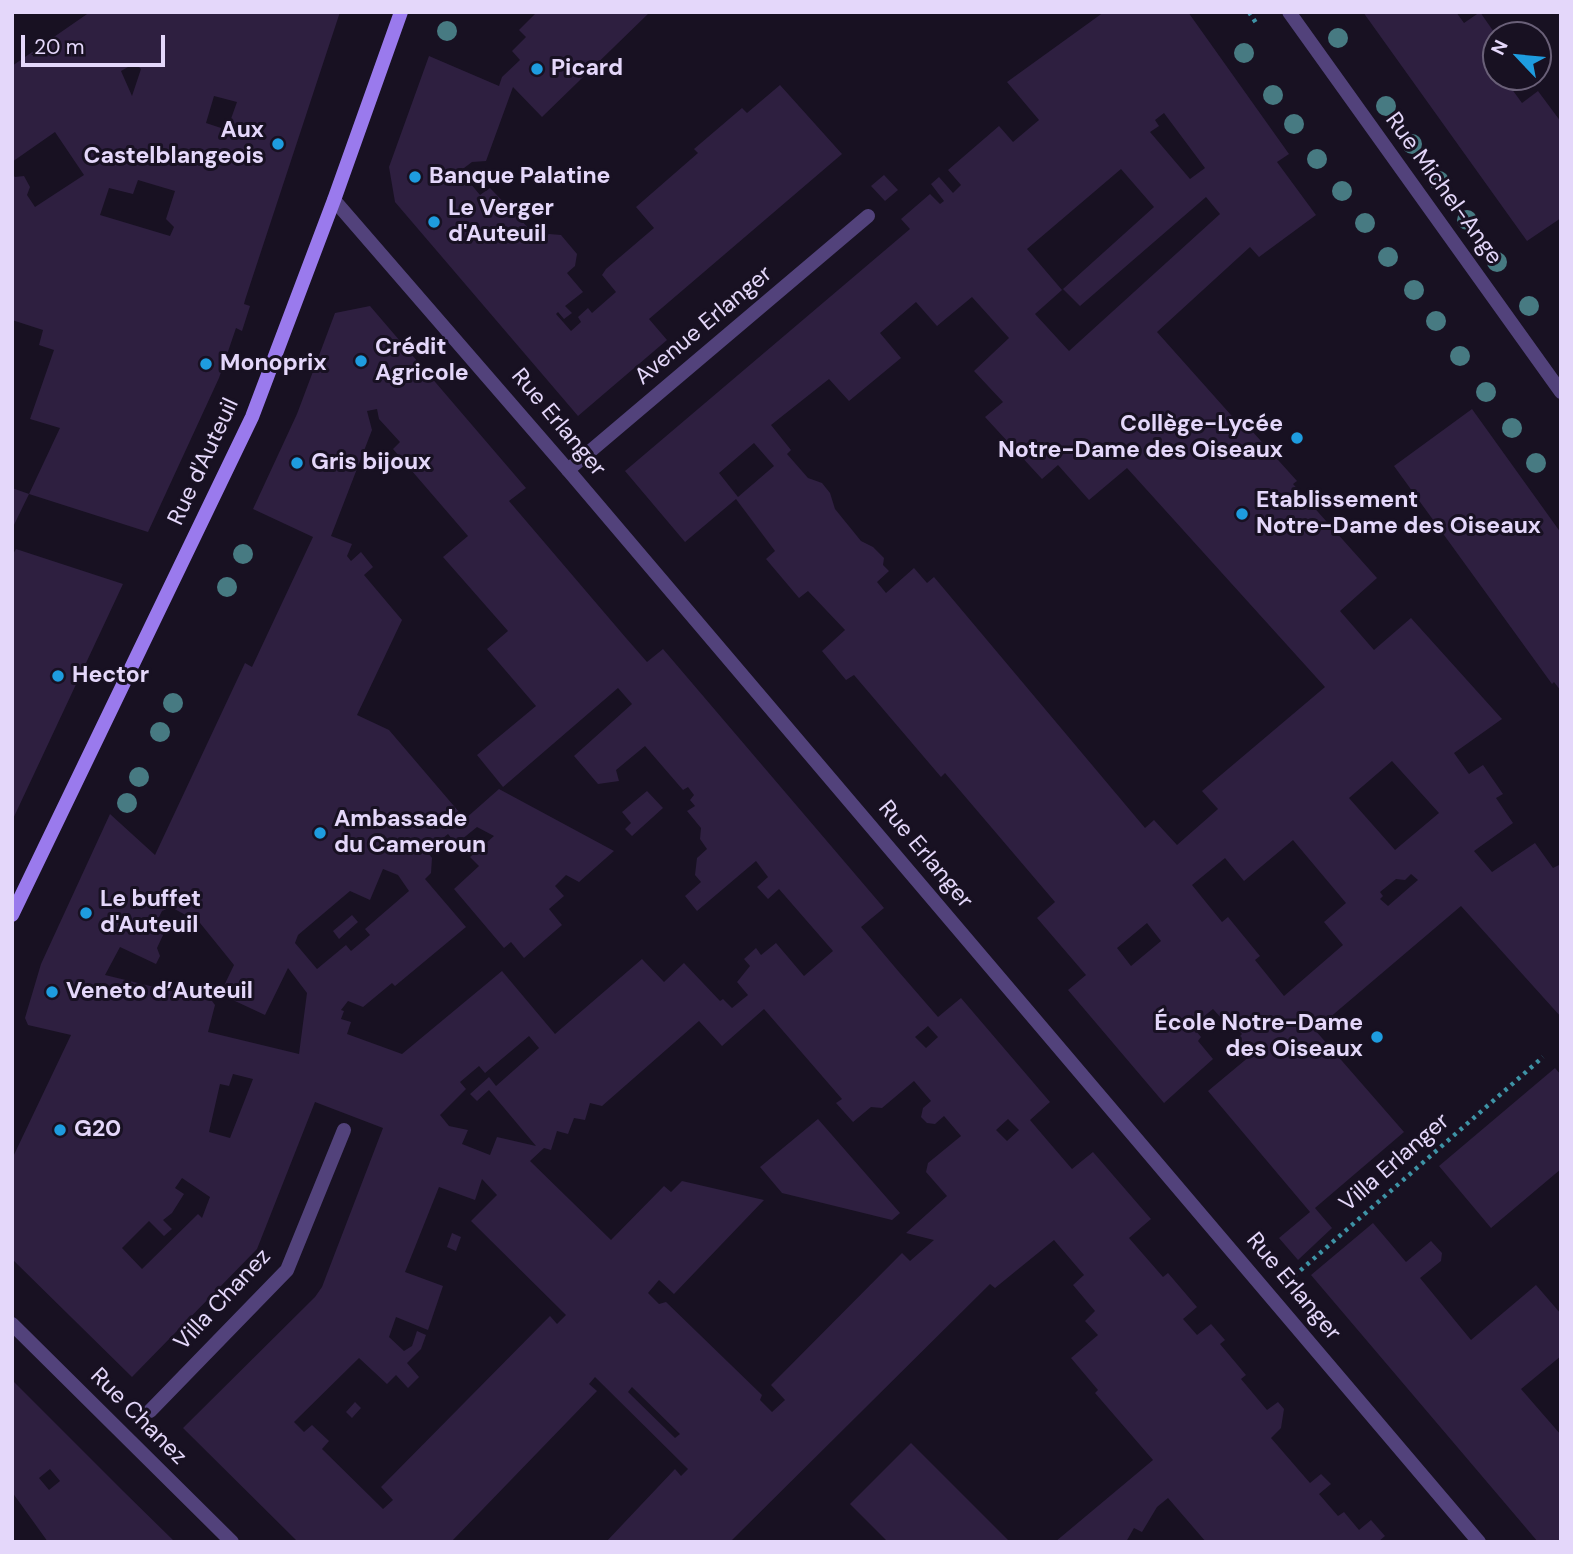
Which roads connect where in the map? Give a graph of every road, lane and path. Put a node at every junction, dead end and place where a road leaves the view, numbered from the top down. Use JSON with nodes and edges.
{"nodes":[{"id":1,"x":401,"y":12,"type":"edge"},
{"id":2,"x":1289,"y":12,"type":"edge"},
{"id":3,"x":334,"y":200,"type":"junction"},
{"id":4,"x":868,"y":216,"type":"dead end"},
{"id":5,"x":1561,"y":392,"type":"edge"},
{"id":6,"x":568,"y":470,"type":"junction"},
{"id":7,"x":12,"y":915,"type":"edge"},
{"id":8,"x":1543,"y":1057,"type":"dead end"},
{"id":9,"x":344,"y":1130,"type":"dead end"},
{"id":10,"x":1270,"y":1296,"type":"junction"},
{"id":11,"x":12,"y":1324,"type":"edge"},
{"id":12,"x":150,"y":1411,"type":"dead end"},
{"id":13,"x":232,"y":1542,"type":"edge"},
{"id":14,"x":1479,"y":1542,"type":"edge"}],
"edges":[{"from":1,"to":3,"type":"street","name":"Rue d'Auteuil"},
{"from":2,"to":5,"type":"street","name":"Rue Michel-Ange"},
{"from":3,"to":6,"type":"street","name":"Rue Erlanger"},
{"from":3,"to":7,"type":"street","name":"Rue d'Auteuil"},
{"from":4,"to":6,"type":"street","name":"Avenue Erlanger"},
{"from":6,"to":10,"type":"street","name":"Rue Erlanger"},
{"from":8,"to":10,"type":"path","name":"Villa Erlanger"},
{"from":9,"to":12,"type":"street","name":"Villa Chanez"},
{"from":10,"to":14,"type":"street","name":"Rue Erlanger"},
{"from":11,"to":13,"type":"street","name":"Rue Chanez"}]}
